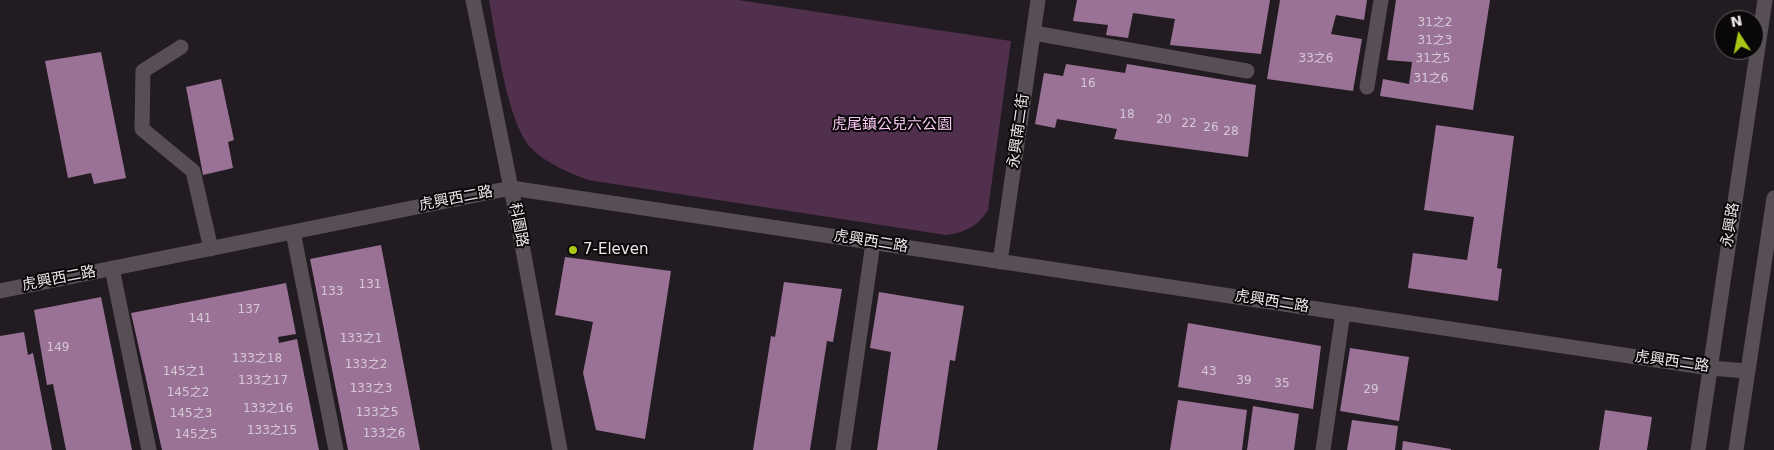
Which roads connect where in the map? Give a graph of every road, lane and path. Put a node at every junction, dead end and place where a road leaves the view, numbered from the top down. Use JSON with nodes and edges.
{"nodes":[{"id":1,"x":473,"y":0,"type":"edge"},
{"id":2,"x":1038,"y":0,"type":"edge"},
{"id":3,"x":1381,"y":0,"type":"edge"},
{"id":4,"x":1765,"y":0,"type":"edge"},
{"id":5,"x":1034,"y":33,"type":"junction"},
{"id":6,"x":181,"y":47,"type":"dead end"},
{"id":7,"x":1247,"y":71,"type":"dead end"},
{"id":8,"x":1367,"y":87,"type":"dead end"},
{"id":9,"x":511,"y":188,"type":"junction"},
{"id":10,"x":1774,"y":198,"type":"edge"},
{"id":11,"x":292,"y":232,"type":"junction"},
{"id":12,"x":873,"y":243,"type":"junction"},
{"id":13,"x":211,"y":248,"type":"junction"},
{"id":14,"x":1000,"y":262,"type":"junction"},
{"id":15,"x":112,"y":268,"type":"junction"},
{"id":16,"x":0,"y":291,"type":"edge"},
{"id":17,"x":1343,"y":313,"type":"junction"},
{"id":18,"x":1710,"y":368,"type":"junction"},
{"id":19,"x":1747,"y":372,"type":"junction"},
{"id":20,"x":148,"y":450,"type":"edge"},
{"id":21,"x":336,"y":450,"type":"edge"},
{"id":22,"x":560,"y":450,"type":"edge"},
{"id":23,"x":843,"y":450,"type":"edge"},
{"id":24,"x":1323,"y":450,"type":"edge"},
{"id":25,"x":1698,"y":450,"type":"edge"},
{"id":26,"x":1736,"y":450,"type":"edge"}],
"edges":[{"from":1,"to":9,"type":"street","name":"科園路"},
{"from":2,"to":5,"type":"street","name":"永興南二街"},
{"from":3,"to":8,"type":"street"},
{"from":4,"to":18,"type":"street","name":"永興路"},
{"from":5,"to":7,"type":"street"},
{"from":5,"to":14,"type":"street","name":"永興南二街"},
{"from":6,"to":13,"type":"street"},
{"from":9,"to":11,"type":"street","name":"虎興西二路"},
{"from":9,"to":12,"type":"street","name":"虎興西二路"},
{"from":9,"to":22,"type":"street","name":"科園路"},
{"from":10,"to":19,"type":"street"},
{"from":11,"to":13,"type":"street","name":"虎興西二路"},
{"from":11,"to":21,"type":"street"},
{"from":12,"to":14,"type":"street","name":"虎興西二路"},
{"from":12,"to":23,"type":"street"},
{"from":13,"to":15,"type":"street","name":"虎興西二路"},
{"from":14,"to":17,"type":"street","name":"虎興西二路"},
{"from":15,"to":16,"type":"street","name":"虎興西二路"},
{"from":15,"to":20,"type":"street"},
{"from":17,"to":18,"type":"street","name":"虎興西二路"},
{"from":17,"to":24,"type":"street"},
{"from":18,"to":19,"type":"street","name":"虎興西二路"},
{"from":18,"to":25,"type":"street","name":"永興路"},
{"from":19,"to":26,"type":"street"}]}
